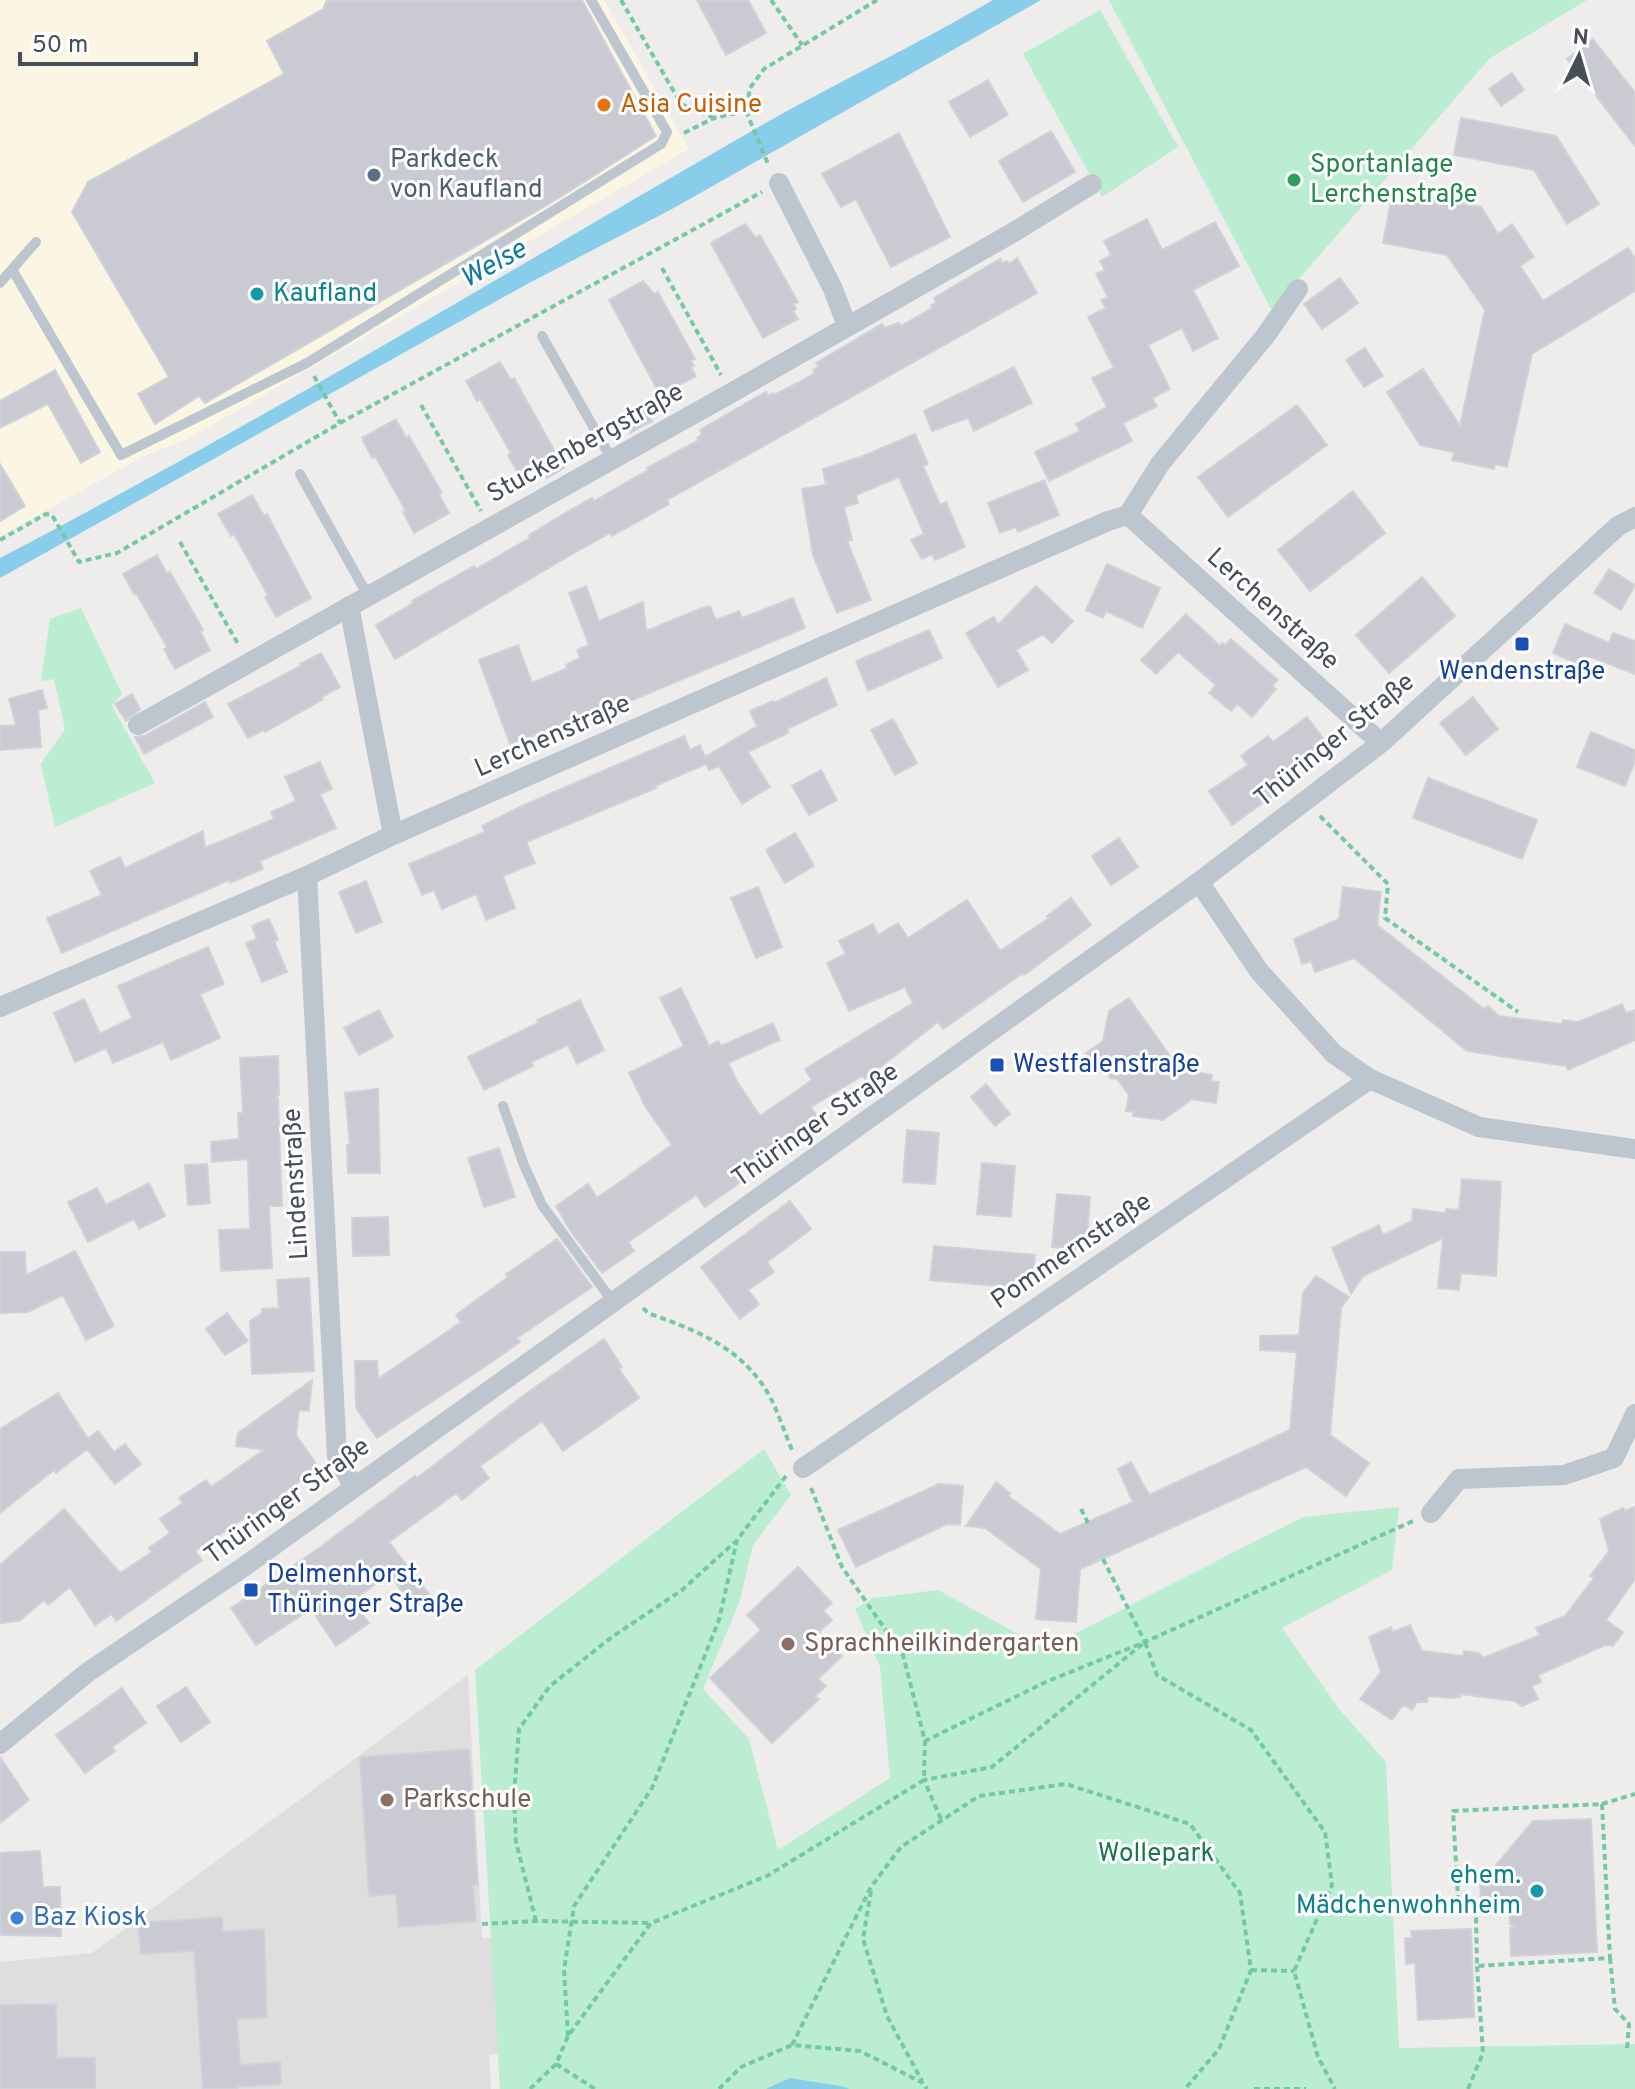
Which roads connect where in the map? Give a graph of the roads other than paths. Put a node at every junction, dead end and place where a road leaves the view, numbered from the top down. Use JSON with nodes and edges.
{"nodes":[{"id":1,"x":591,"y":0,"type":"edge"},
{"id":2,"x":779,"y":183,"type":"road end"},
{"id":3,"x":1092,"y":184,"type":"dead end"},
{"id":4,"x":36,"y":242,"type":"dead end"},
{"id":5,"x":13,"y":271,"type":"junction"},
{"id":6,"x":0,"y":283,"type":"edge"},
{"id":7,"x":1298,"y":289,"type":"dead end"},
{"id":8,"x":847,"y":326,"type":"junction"},
{"id":9,"x":542,"y":336,"type":"dead end"},
{"id":10,"x":612,"y":460,"type":"junction"},
{"id":11,"x":300,"y":474,"type":"dead end"},
{"id":12,"x":1128,"y":515,"type":"junction"},
{"id":13,"x":1635,"y":517,"type":"edge"},
{"id":14,"x":368,"y":596,"type":"junction"},
{"id":15,"x":349,"y":606,"type":"junction"},
{"id":16,"x":138,"y":725,"type":"dead end"},
{"id":17,"x":1381,"y":743,"type":"junction"},
{"id":18,"x":393,"y":835,"type":"junction"},
{"id":19,"x":307,"y":876,"type":"junction"},
{"id":20,"x":1199,"y":882,"type":"junction"},
{"id":21,"x":0,"y":1007,"type":"edge"},
{"id":22,"x":1370,"y":1079,"type":"junction"},
{"id":23,"x":503,"y":1106,"type":"dead end"},
{"id":24,"x":1635,"y":1149,"type":"edge"},
{"id":25,"x":621,"y":1296,"type":"junction"},
{"id":26,"x":1635,"y":1414,"type":"edge"},
{"id":27,"x":800,"y":1465,"type":"road end"},
{"id":28,"x":353,"y":1486,"type":"junction"},
{"id":29,"x":1431,"y":1513,"type":"road end"},
{"id":30,"x":0,"y":1744,"type":"edge"}],
"edges":[{"from":1,"to":5,"type":"lane"},
{"from":2,"to":8,"type":"street"},
{"from":3,"to":8,"type":"street","name":"Stuckenbergstraße"},
{"from":4,"to":5,"type":"lane"},
{"from":5,"to":6,"type":"lane"},
{"from":7,"to":12,"type":"street"},
{"from":8,"to":10,"type":"street","name":"Stuckenbergstraße"},
{"from":9,"to":10,"type":"lane"},
{"from":10,"to":14,"type":"street","name":"Stuckenbergstraße"},
{"from":11,"to":14,"type":"lane"},
{"from":12,"to":17,"type":"street","name":"Lerchenstraße"},
{"from":12,"to":18,"type":"street","name":"Lerchenstraße"},
{"from":13,"to":17,"type":"street","name":"Thüringer Straße"},
{"from":14,"to":15,"type":"street","name":"Stuckenbergstraße"},
{"from":15,"to":16,"type":"street","name":"Stuckenbergstraße"},
{"from":15,"to":18,"type":"street"},
{"from":17,"to":20,"type":"street","name":"Thüringer Straße"},
{"from":18,"to":19,"type":"street","name":"Lerchenstraße"},
{"from":19,"to":21,"type":"street","name":"Lerchenstraße"},
{"from":19,"to":28,"type":"street","name":"Lindenstraße"},
{"from":20,"to":22,"type":"street"},
{"from":20,"to":25,"type":"street","name":"Thüringer Straße"},
{"from":22,"to":24,"type":"street"},
{"from":22,"to":27,"type":"street","name":"Pommernstraße"},
{"from":23,"to":25,"type":"lane"},
{"from":25,"to":28,"type":"street","name":"Thüringer Straße"},
{"from":26,"to":29,"type":"street"},
{"from":28,"to":30,"type":"street","name":"Thüringer Straße"}]}
